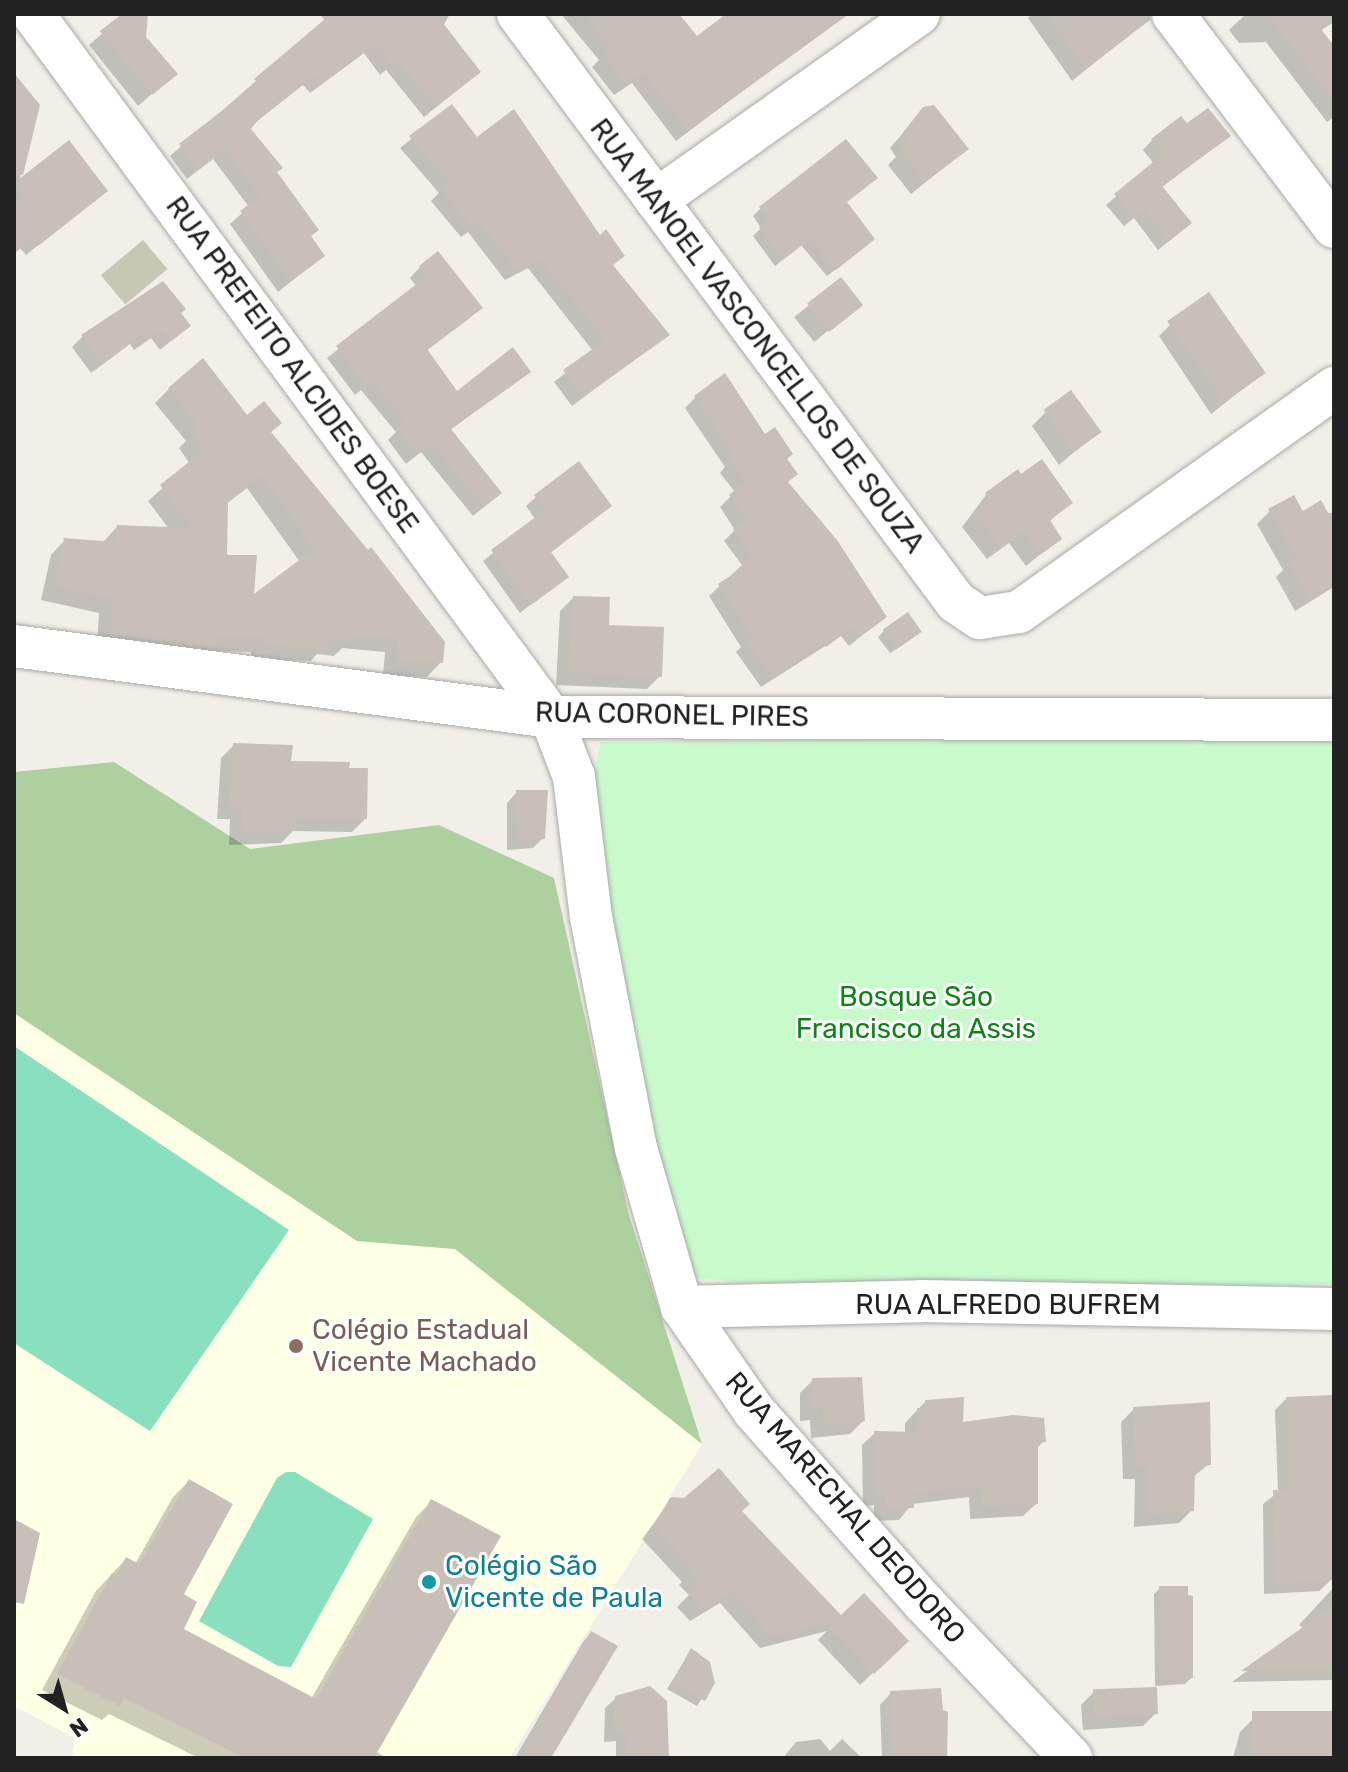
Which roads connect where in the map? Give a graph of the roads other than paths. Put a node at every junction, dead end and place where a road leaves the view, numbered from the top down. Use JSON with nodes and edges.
{"nodes":[{"id":1,"x":33,"y":14,"type":"edge"},
{"id":2,"x":518,"y":14,"type":"edge"},
{"id":3,"x":919,"y":14,"type":"edge"},
{"id":4,"x":1173,"y":14,"type":"edge"},
{"id":5,"x":656,"y":200,"type":"junction"},
{"id":6,"x":1334,"y":227,"type":"edge"},
{"id":7,"x":1334,"y":388,"type":"edge"},
{"id":8,"x":14,"y":646,"type":"edge"},
{"id":9,"x":551,"y":717,"type":"junction"},
{"id":10,"x":1334,"y":720,"type":"edge"},
{"id":11,"x":682,"y":1307,"type":"junction"},
{"id":12,"x":1334,"y":1309,"type":"edge"},
{"id":13,"x":1071,"y":1758,"type":"edge"}],
"edges":[{"from":1,"to":9,"type":"street","name":"RUA PREFEITO ALCIDES BOESE"},
{"from":2,"to":5,"type":"street","name":"RUA MANOEL VASCONCELLOS DE SOUZA"},
{"from":3,"to":5,"type":"street"},
{"from":4,"to":6,"type":"street"},
{"from":5,"to":7,"type":"street","name":"RUA MANOEL VASCONCELLOS DE SOUZA"},
{"from":8,"to":9,"type":"street","name":"RUA CORONEL PIRES"},
{"from":9,"to":10,"type":"street","name":"RUA CORONEL PIRES"},
{"from":9,"to":11,"type":"street","name":"RUA MARECHAL DEODORO"},
{"from":11,"to":12,"type":"street","name":"RUA ALFREDO BUFREM"},
{"from":11,"to":13,"type":"street","name":"RUA MARECHAL DEODORO"}]}
